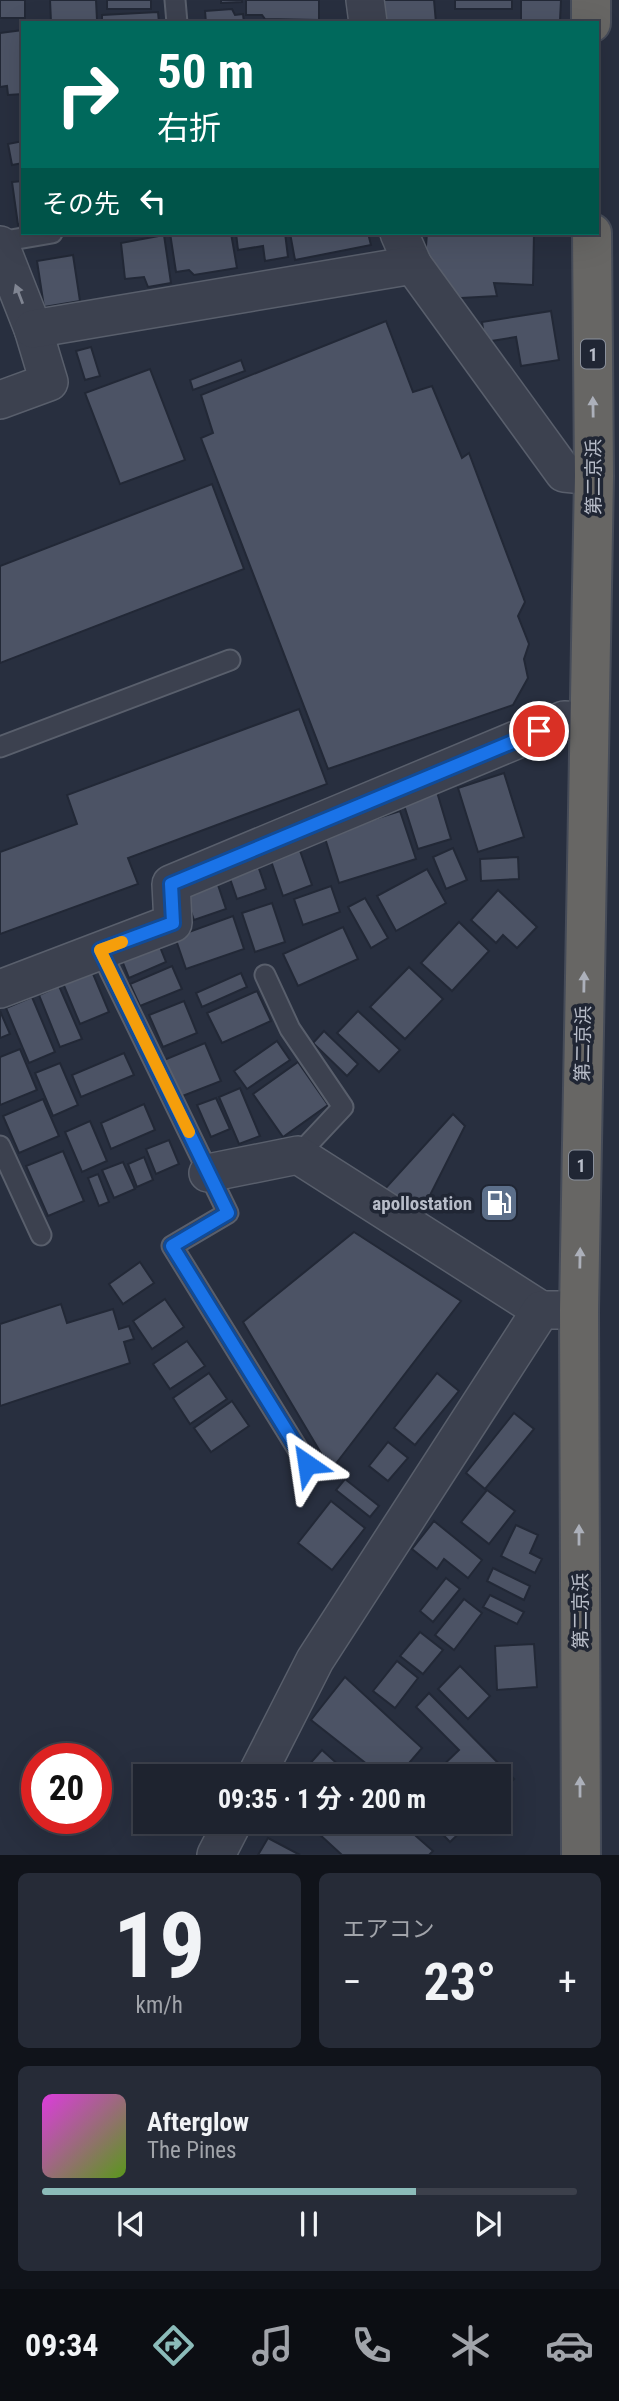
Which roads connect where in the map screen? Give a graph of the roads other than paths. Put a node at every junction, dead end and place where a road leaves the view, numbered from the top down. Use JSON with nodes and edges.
{"nodes":[{"id":1,"x":175,"y":0,"type":"edge"},
{"id":2,"x":365,"y":0,"type":"edge"},
{"id":3,"x":591,"y":0,"type":"edge"},
{"id":4,"x":177,"y":21,"type":"edge"},
{"id":5,"x":368,"y":21,"type":"edge"},
{"id":6,"x":591,"y":21,"type":"edge"},
{"id":7,"x":42,"y":235,"type":"edge"},
{"id":8,"x":592,"y":235,"type":"edge"},
{"id":9,"x":0,"y":243,"type":"edge"},
{"id":10,"x":406,"y":249,"type":"edge"},
{"id":11,"x":33,"y":329,"type":"junction"},
{"id":12,"x":0,"y":400,"type":"edge"},
{"id":13,"x":594,"y":476,"type":"junction"},
{"id":14,"x":230,"y":660,"type":"dead end"},
{"id":15,"x":588,"y":721,"type":"junction"},
{"id":16,"x":0,"y":747,"type":"edge"},
{"id":17,"x":100,"y":950,"type":"junction"},
{"id":18,"x":265,"y":975,"type":"dead end"},
{"id":19,"x":0,"y":989,"type":"edge"},
{"id":20,"x":0,"y":1146,"type":"edge"},
{"id":21,"x":298,"y":1154,"type":"junction"},
{"id":22,"x":208,"y":1173,"type":"junction"},
{"id":23,"x":41,"y":1235,"type":"dead end"},
{"id":24,"x":541,"y":1310,"type":"junction"},
{"id":25,"x":579,"y":1310,"type":"junction"},
{"id":26,"x":307,"y":1464,"type":"dead end"},
{"id":27,"x":262,"y":1764,"type":"edge"},
{"id":28,"x":227,"y":1834,"type":"edge"},
{"id":29,"x":216,"y":1855,"type":"edge"},
{"id":30,"x":580,"y":1855,"type":"edge"}],
"edges":[{"from":1,"to":4,"type":"lane"},
{"from":2,"to":5,"type":"street"},
{"from":3,"to":6,"type":"highway"},
{"from":7,"to":9,"type":"lane"},
{"from":13,"to":8,"type":"highway","name":"第二京浜","number":"1","one_way":true},
{"from":11,"to":9,"type":"street","one_way":true},
{"from":10,"to":11,"type":"street"},
{"from":10,"to":13,"type":"street"},
{"from":11,"to":12,"type":"street"},
{"from":13,"to":15,"type":"highway","name":"第二京浜","number":"1"},
{"from":14,"to":16,"type":"lane"},
{"from":15,"to":17,"type":"street"},
{"from":25,"to":15,"type":"highway","name":"第二京浜","number":"1","one_way":true},
{"from":17,"to":19,"type":"street"},
{"from":17,"to":22,"type":"lane"},
{"from":18,"to":21,"type":"lane"},
{"from":20,"to":23,"type":"lane"},
{"from":21,"to":22,"type":"street"},
{"from":21,"to":24,"type":"street"},
{"from":22,"to":26,"type":"lane"},
{"from":24,"to":25,"type":"street"},
{"from":24,"to":27,"type":"street"},
{"from":30,"to":25,"type":"highway","name":"第二京浜","number":"1","one_way":true},
{"from":28,"to":29,"type":"street"}]}
